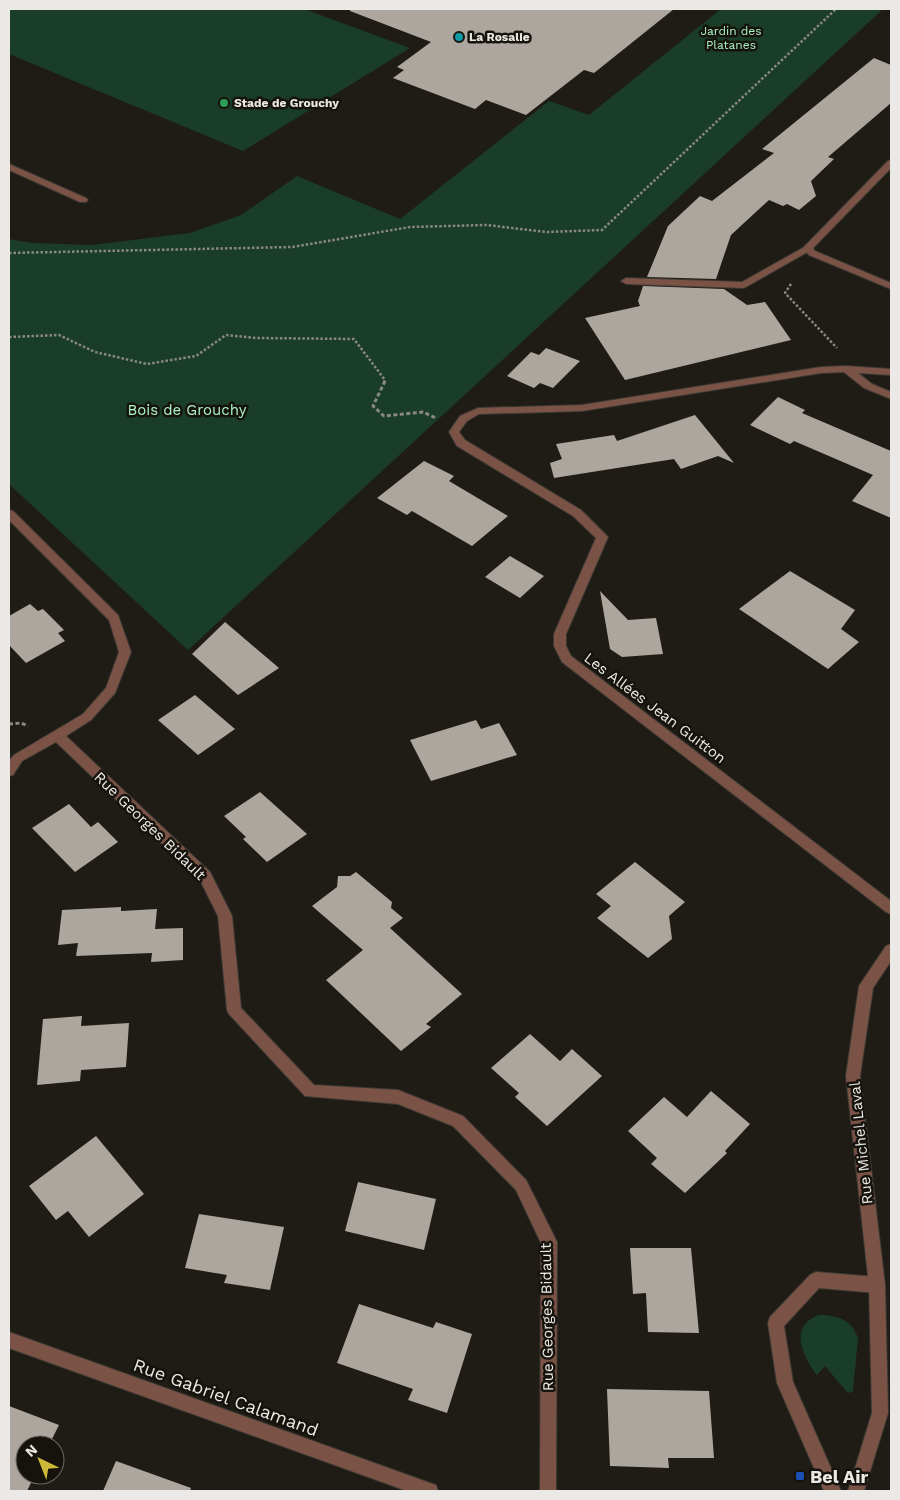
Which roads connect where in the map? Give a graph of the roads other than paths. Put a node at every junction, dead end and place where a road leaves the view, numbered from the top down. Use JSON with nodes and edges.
{"nodes":[{"id":1,"x":891,"y":164,"type":"edge"},
{"id":2,"x":9,"y":167,"type":"edge"},
{"id":3,"x":83,"y":200,"type":"dead end"},
{"id":4,"x":810,"y":251,"type":"junction"},
{"id":5,"x":626,"y":281,"type":"dead end"},
{"id":6,"x":891,"y":286,"type":"edge"},
{"id":7,"x":846,"y":369,"type":"junction"},
{"id":8,"x":891,"y":372,"type":"edge"},
{"id":9,"x":891,"y":396,"type":"edge"},
{"id":10,"x":9,"y":514,"type":"edge"},
{"id":11,"x":57,"y":735,"type":"junction"},
{"id":12,"x":9,"y":771,"type":"edge"},
{"id":13,"x":891,"y":908,"type":"edge"},
{"id":14,"x":891,"y":950,"type":"edge"},
{"id":15,"x":877,"y":1285,"type":"junction"},
{"id":16,"x":9,"y":1340,"type":"edge"},
{"id":17,"x":430,"y":1491,"type":"edge"},
{"id":18,"x":548,"y":1491,"type":"edge"},
{"id":19,"x":833,"y":1491,"type":"edge"},
{"id":20,"x":856,"y":1491,"type":"edge"}],
"edges":[{"from":1,"to":4,"type":"street"},
{"from":2,"to":3,"type":"street"},
{"from":4,"to":5,"type":"street"},
{"from":4,"to":6,"type":"street"},
{"from":7,"to":8,"type":"street"},
{"from":7,"to":9,"type":"street"},
{"from":7,"to":13,"type":"street","name":"Les Allées Jean Guitton"},
{"from":10,"to":11,"type":"street"},
{"from":11,"to":12,"type":"street"},
{"from":11,"to":18,"type":"street","name":"Rue Georges Bidault"},
{"from":14,"to":15,"type":"street","name":"Rue Michel Laval"},
{"from":15,"to":19,"type":"street"},
{"from":15,"to":20,"type":"street","name":"Rue Michel Laval"},
{"from":16,"to":17,"type":"street","name":"Rue Gabriel Calamand"}]}
